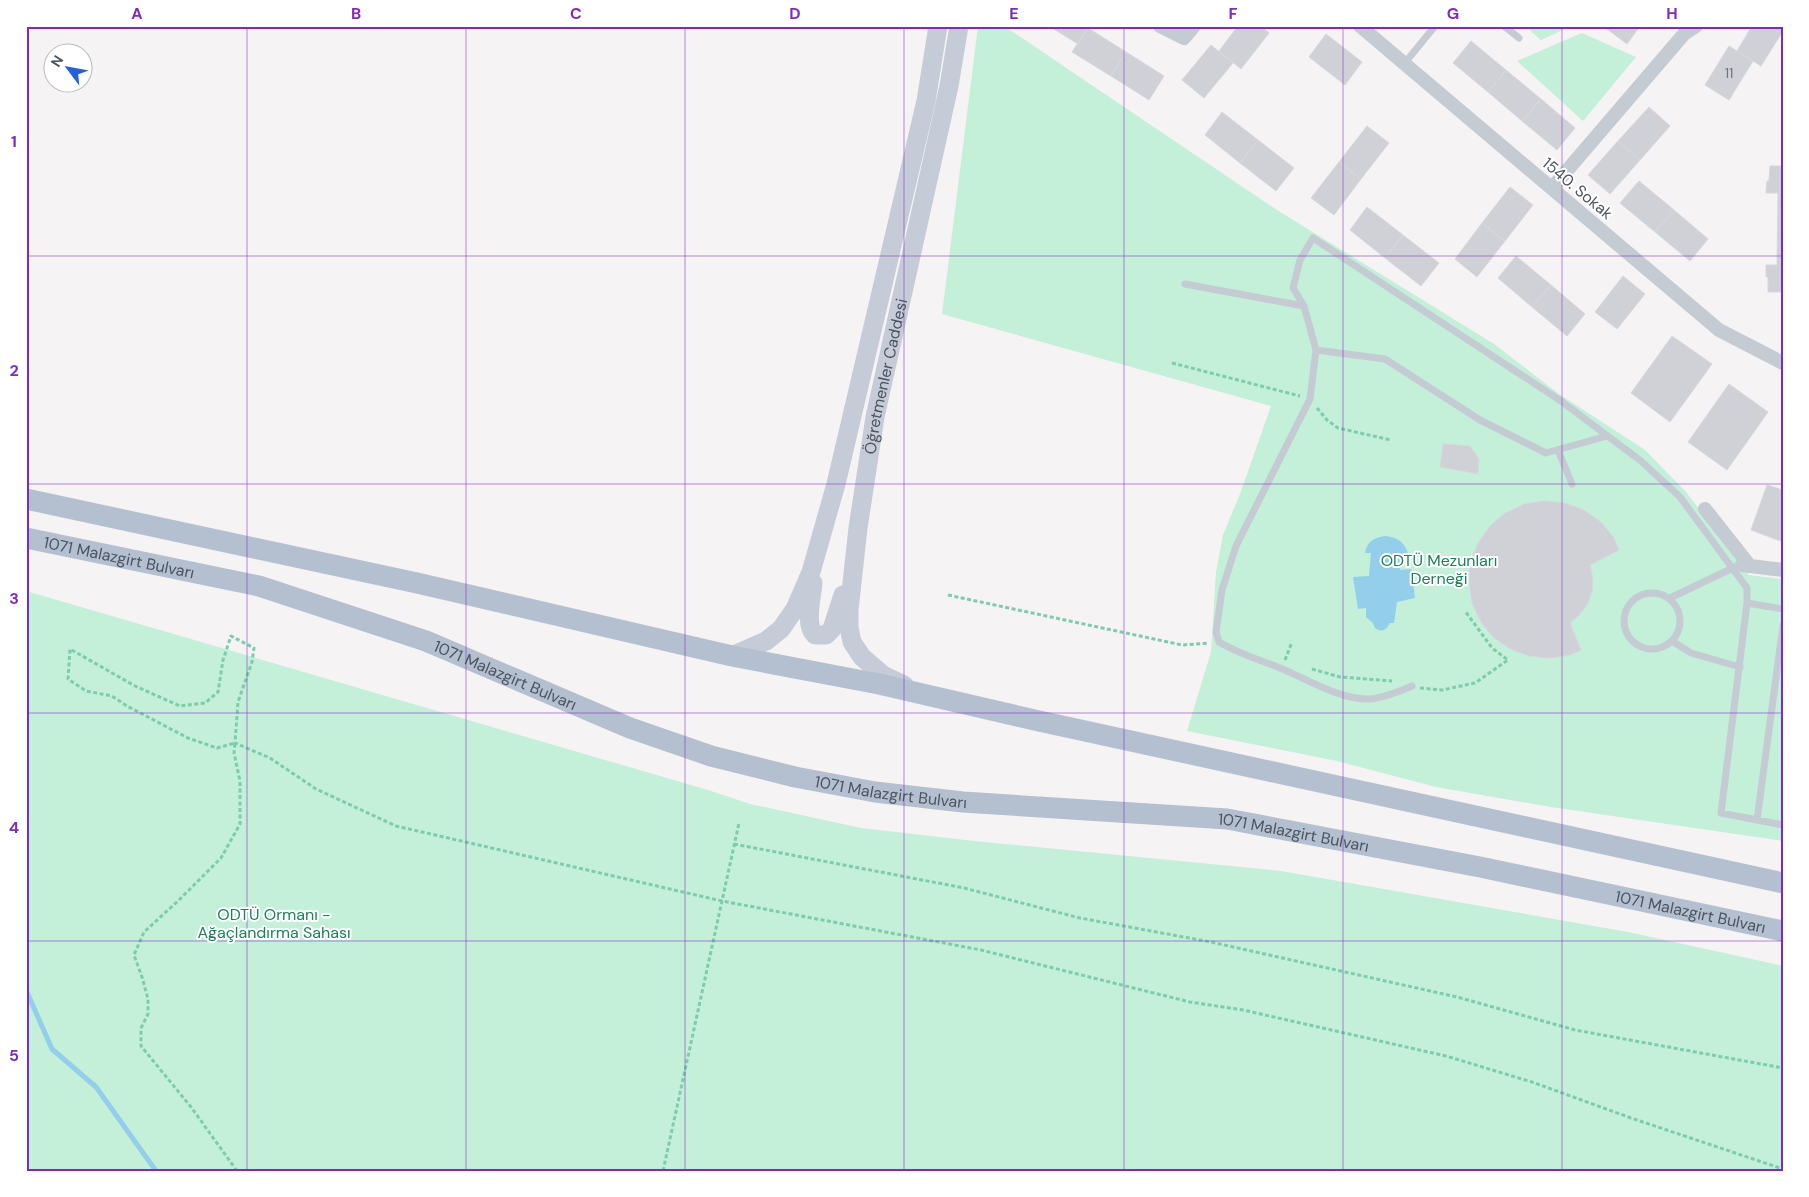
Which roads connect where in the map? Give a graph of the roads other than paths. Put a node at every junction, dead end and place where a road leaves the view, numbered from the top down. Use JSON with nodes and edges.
{"nodes":[{"id":1,"x":938,"y":26,"type":"edge"},
{"id":2,"x":959,"y":26,"type":"edge"},
{"id":3,"x":1160,"y":26,"type":"edge"},
{"id":4,"x":1194,"y":26,"type":"edge"},
{"id":5,"x":1360,"y":26,"type":"edge"},
{"id":6,"x":1435,"y":26,"type":"edge"},
{"id":7,"x":1504,"y":26,"type":"edge"},
{"id":8,"x":1693,"y":27,"type":"edge"},
{"id":9,"x":1519,"y":38,"type":"dead end"},
{"id":10,"x":1404,"y":64,"type":"junction"},
{"id":11,"x":1552,"y":188,"type":"junction"},
{"id":12,"x":1185,"y":284,"type":"dead end"},
{"id":13,"x":1304,"y":306,"type":"junction"},
{"id":14,"x":1316,"y":350,"type":"junction"},
{"id":15,"x":1783,"y":363,"type":"edge"},
{"id":16,"x":1607,"y":436,"type":"junction"},
{"id":17,"x":1558,"y":450,"type":"junction"},
{"id":18,"x":1572,"y":484,"type":"dead end"},
{"id":19,"x":26,"y":498,"type":"edge"},
{"id":20,"x":1705,"y":508,"type":"dead end"},
{"id":21,"x":26,"y":538,"type":"edge"},
{"id":22,"x":819,"y":542,"type":"junction"},
{"id":23,"x":856,"y":547,"type":"junction"},
{"id":24,"x":1741,"y":567,"type":"junction"},
{"id":25,"x":1783,"y":570,"type":"edge"},
{"id":26,"x":1670,"y":598,"type":"junction"},
{"id":27,"x":1748,"y":603,"type":"junction"},
{"id":28,"x":1783,"y":609,"type":"edge"},
{"id":29,"x":1783,"y":625,"type":"edge"},
{"id":30,"x":1672,"y":641,"type":"junction"},
{"id":31,"x":732,"y":656,"type":"junction"},
{"id":32,"x":1740,"y":667,"type":"junction"},
{"id":33,"x":1412,"y":686,"type":"road end"},
{"id":34,"x":923,"y":694,"type":"junction"},
{"id":35,"x":1757,"y":820,"type":"junction"},
{"id":36,"x":1783,"y":825,"type":"edge"},
{"id":37,"x":1783,"y":883,"type":"edge"},
{"id":38,"x":1783,"y":931,"type":"edge"}],
"edges":[{"from":1,"to":22,"type":"main road","name":"Öğretmenler Caddesi"},
{"from":2,"to":23,"type":"main road","name":"Öğretmenler Caddesi"},
{"from":3,"to":4,"type":"street"},
{"from":5,"to":10,"type":"street","name":"1540. Sokak"},
{"from":6,"to":10,"type":"lane"},
{"from":7,"to":9,"type":"lane"},
{"from":8,"to":11,"type":"street"},
{"from":10,"to":11,"type":"street","name":"1540. Sokak"},
{"from":11,"to":15,"type":"street","name":"1540. Sokak"},
{"from":12,"to":13,"type":"lane"},
{"from":13,"to":14,"type":"lane"},
{"from":13,"to":16,"type":"lane"},
{"from":14,"to":17,"type":"lane"},
{"from":14,"to":33,"type":"lane"},
{"from":16,"to":17,"type":"lane"},
{"from":16,"to":24,"type":"lane"},
{"from":17,"to":18,"type":"lane"},
{"from":19,"to":31,"type":"main road"},
{"from":20,"to":24,"type":"street"},
{"from":21,"to":38,"type":"main road","name":"1071 Malazgirt Bulvarı"},
{"from":22,"to":23,"type":"main road"},
{"from":22,"to":31,"type":"main road","name":"Öğretmenler Caddesi"},
{"from":23,"to":34,"type":"main road","name":"Öğretmenler Caddesi"},
{"from":24,"to":25,"type":"street"},
{"from":24,"to":26,"type":"lane"},
{"from":24,"to":27,"type":"lane"},
{"from":26,"to":30,"type":"lane"},
{"from":26,"to":30,"type":"lane"},
{"from":27,"to":28,"type":"lane"},
{"from":27,"to":32,"type":"lane"},
{"from":29,"to":35,"type":"lane"},
{"from":30,"to":32,"type":"lane"},
{"from":31,"to":34,"type":"main road"},
{"from":32,"to":35,"type":"lane"},
{"from":34,"to":37,"type":"main road"},
{"from":35,"to":36,"type":"lane"}]}
